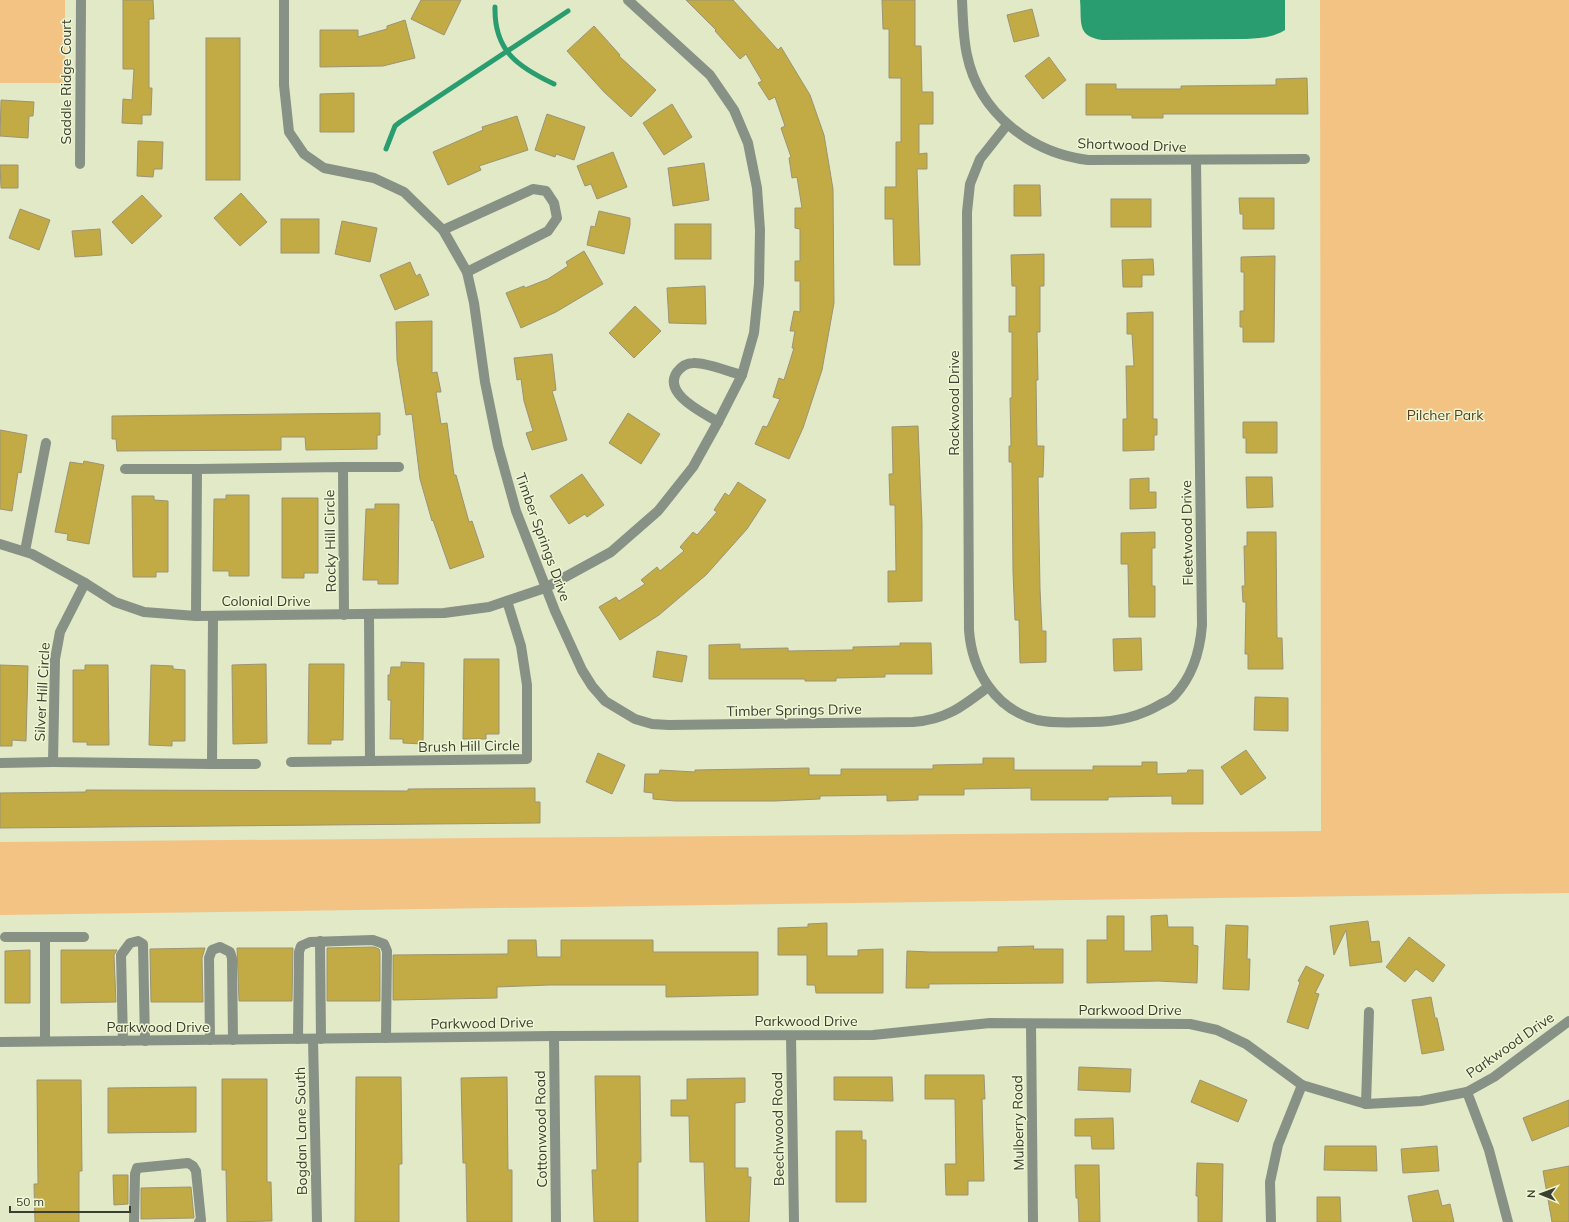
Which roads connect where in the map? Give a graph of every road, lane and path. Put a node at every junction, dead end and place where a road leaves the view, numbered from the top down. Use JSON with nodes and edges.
{"nodes":[{"id":1,"x":81,"y":0,"type":"edge"},
{"id":2,"x":284,"y":0,"type":"edge"},
{"id":3,"x":628,"y":0,"type":"edge"},
{"id":4,"x":962,"y":0,"type":"edge"},
{"id":5,"x":1007,"y":125,"type":"junction"},
{"id":6,"x":1305,"y":159,"type":"dead end"},
{"id":7,"x":1196,"y":161,"type":"junction"},
{"id":8,"x":80,"y":164,"type":"dead end"},
{"id":9,"x":443,"y":230,"type":"junction"},
{"id":10,"x":467,"y":272,"type":"junction"},
{"id":11,"x":742,"y":375,"type":"junction"},
{"id":12,"x":718,"y":422,"type":"junction"},
{"id":13,"x":46,"y":443,"type":"dead end"},
{"id":14,"x":343,"y":467,"type":"junction"},
{"id":15,"x":399,"y":467,"type":"dead end"},
{"id":16,"x":125,"y":469,"type":"dead end"},
{"id":17,"x":197,"y":469,"type":"junction"},
{"id":18,"x":0,"y":544,"type":"edge"},
{"id":19,"x":25,"y":552,"type":"junction"},
{"id":20,"x":85,"y":583,"type":"junction"},
{"id":21,"x":545,"y":588,"type":"junction"},
{"id":22,"x":507,"y":601,"type":"junction"},
{"id":23,"x":344,"y":615,"type":"junction"},
{"id":24,"x":369,"y":615,"type":"junction"},
{"id":25,"x":196,"y":616,"type":"junction"},
{"id":26,"x":213,"y":616,"type":"junction"},
{"id":27,"x":988,"y":687,"type":"junction"},
{"id":28,"x":370,"y":761,"type":"junction"},
{"id":29,"x":53,"y":762,"type":"junction"},
{"id":30,"x":290,"y":762,"type":"dead end"},
{"id":31,"x":0,"y":763,"type":"edge"},
{"id":32,"x":212,"y":764,"type":"junction"},
{"id":33,"x":256,"y":764,"type":"dead end"},
{"id":34,"x":5,"y":937,"type":"dead end"},
{"id":35,"x":45,"y":937,"type":"junction"},
{"id":36,"x":84,"y":937,"type":"dead end"},
{"id":37,"x":320,"y":941,"type":"junction"},
{"id":38,"x":1369,"y":1012,"type":"dead end"},
{"id":39,"x":1569,"y":1021,"type":"edge"},
{"id":40,"x":1031,"y":1024,"type":"junction"},
{"id":41,"x":554,"y":1036,"type":"junction"},
{"id":42,"x":791,"y":1036,"type":"junction"},
{"id":43,"x":386,"y":1038,"type":"junction"},
{"id":44,"x":298,"y":1039,"type":"junction"},
{"id":45,"x":317,"y":1039,"type":"junction"},
{"id":46,"x":210,"y":1040,"type":"junction"},
{"id":47,"x":233,"y":1040,"type":"junction"},
{"id":48,"x":123,"y":1041,"type":"junction"},
{"id":49,"x":145,"y":1041,"type":"junction"},
{"id":50,"x":0,"y":1042,"type":"edge"},
{"id":51,"x":45,"y":1042,"type":"junction"},
{"id":52,"x":1302,"y":1085,"type":"junction"},
{"id":53,"x":1467,"y":1092,"type":"junction"},
{"id":54,"x":1366,"y":1104,"type":"junction"},
{"id":55,"x":134,"y":1222,"type":"edge"},
{"id":56,"x":199,"y":1222,"type":"edge"},
{"id":57,"x":317,"y":1222,"type":"edge"},
{"id":58,"x":556,"y":1222,"type":"edge"},
{"id":59,"x":794,"y":1222,"type":"edge"},
{"id":60,"x":1034,"y":1222,"type":"edge"},
{"id":61,"x":1271,"y":1222,"type":"edge"},
{"id":62,"x":1508,"y":1222,"type":"edge"}],
"edges":[{"from":1,"to":8,"type":"street","name":"Saddle Ridge Court"},
{"from":2,"to":9,"type":"street","name":"Timber Springs Drive"},
{"from":3,"to":11,"type":"street","name":"Colonial Drive"},
{"from":4,"to":5,"type":"street","name":"Shortwood Drive"},
{"from":5,"to":7,"type":"street","name":"Shortwood Drive"},
{"from":5,"to":27,"type":"street","name":"Rockwood Drive"},
{"from":6,"to":7,"type":"street","name":"Shortwood Drive"},
{"from":7,"to":27,"type":"street","name":"Fleetwood Drive"},
{"from":9,"to":10,"type":"street","name":"Timber Springs Drive"},
{"from":9,"to":10,"type":"street"},
{"from":10,"to":21,"type":"street","name":"Timber Springs Drive"},
{"from":11,"to":12,"type":"street","name":"Colonial Drive"},
{"from":11,"to":12,"type":"street"},
{"from":12,"to":21,"type":"street","name":"Colonial Drive"},
{"from":13,"to":19,"type":"street"},
{"from":14,"to":15,"type":"street"},
{"from":14,"to":17,"type":"street"},
{"from":14,"to":23,"type":"street","name":"Rocky Hill Circle"},
{"from":16,"to":17,"type":"street"},
{"from":17,"to":25,"type":"street"},
{"from":18,"to":19,"type":"street","name":"Colonial Drive"},
{"from":19,"to":20,"type":"street","name":"Colonial Drive"},
{"from":20,"to":25,"type":"street","name":"Colonial Drive"},
{"from":20,"to":29,"type":"street","name":"Silver Hill Circle"},
{"from":21,"to":22,"type":"street","name":"Colonial Drive"},
{"from":21,"to":27,"type":"street","name":"Timber Springs Drive"},
{"from":22,"to":24,"type":"street","name":"Colonial Drive"},
{"from":22,"to":28,"type":"street","name":"Brush Hill Circle"},
{"from":23,"to":24,"type":"street","name":"Colonial Drive"},
{"from":23,"to":26,"type":"street","name":"Colonial Drive"},
{"from":24,"to":28,"type":"street"},
{"from":25,"to":26,"type":"street","name":"Colonial Drive"},
{"from":26,"to":32,"type":"street"},
{"from":28,"to":30,"type":"street","name":"Brush Hill Circle"},
{"from":29,"to":31,"type":"street","name":"Silver Hill Circle"},
{"from":29,"to":32,"type":"street","name":"Silver Hill Circle"},
{"from":32,"to":33,"type":"street","name":"Silver Hill Circle"},
{"from":34,"to":35,"type":"street"},
{"from":35,"to":36,"type":"street"},
{"from":35,"to":51,"type":"street"},
{"from":37,"to":43,"type":"street"},
{"from":37,"to":44,"type":"street"},
{"from":37,"to":45,"type":"street","name":"Bogdan Lane South"},
{"from":38,"to":54,"type":"street"},
{"from":39,"to":53,"type":"street","name":"Parkwood Drive"},
{"from":40,"to":42,"type":"street","name":"Parkwood Drive"},
{"from":40,"to":52,"type":"street","name":"Parkwood Drive"},
{"from":40,"to":60,"type":"street","name":"Mulberry Road"},
{"from":41,"to":42,"type":"street","name":"Parkwood Drive"},
{"from":41,"to":43,"type":"street","name":"Parkwood Drive"},
{"from":41,"to":58,"type":"street","name":"Cottonwood Road"},
{"from":42,"to":59,"type":"street","name":"Beechwood Road"},
{"from":43,"to":45,"type":"street","name":"Parkwood Drive"},
{"from":44,"to":45,"type":"street","name":"Parkwood Drive"},
{"from":44,"to":47,"type":"street","name":"Parkwood Drive"},
{"from":45,"to":57,"type":"street","name":"Bogdan Lane South"},
{"from":46,"to":47,"type":"street","name":"Parkwood Drive"},
{"from":46,"to":47,"type":"street"},
{"from":46,"to":49,"type":"street","name":"Parkwood Drive"},
{"from":48,"to":49,"type":"street","name":"Parkwood Drive"},
{"from":48,"to":49,"type":"street"},
{"from":48,"to":51,"type":"street","name":"Parkwood Drive"},
{"from":50,"to":51,"type":"street","name":"Parkwood Drive"},
{"from":52,"to":54,"type":"street","name":"Parkwood Drive"},
{"from":52,"to":61,"type":"street"},
{"from":53,"to":54,"type":"street","name":"Parkwood Drive"},
{"from":53,"to":62,"type":"street"},
{"from":55,"to":56,"type":"street"}]}
